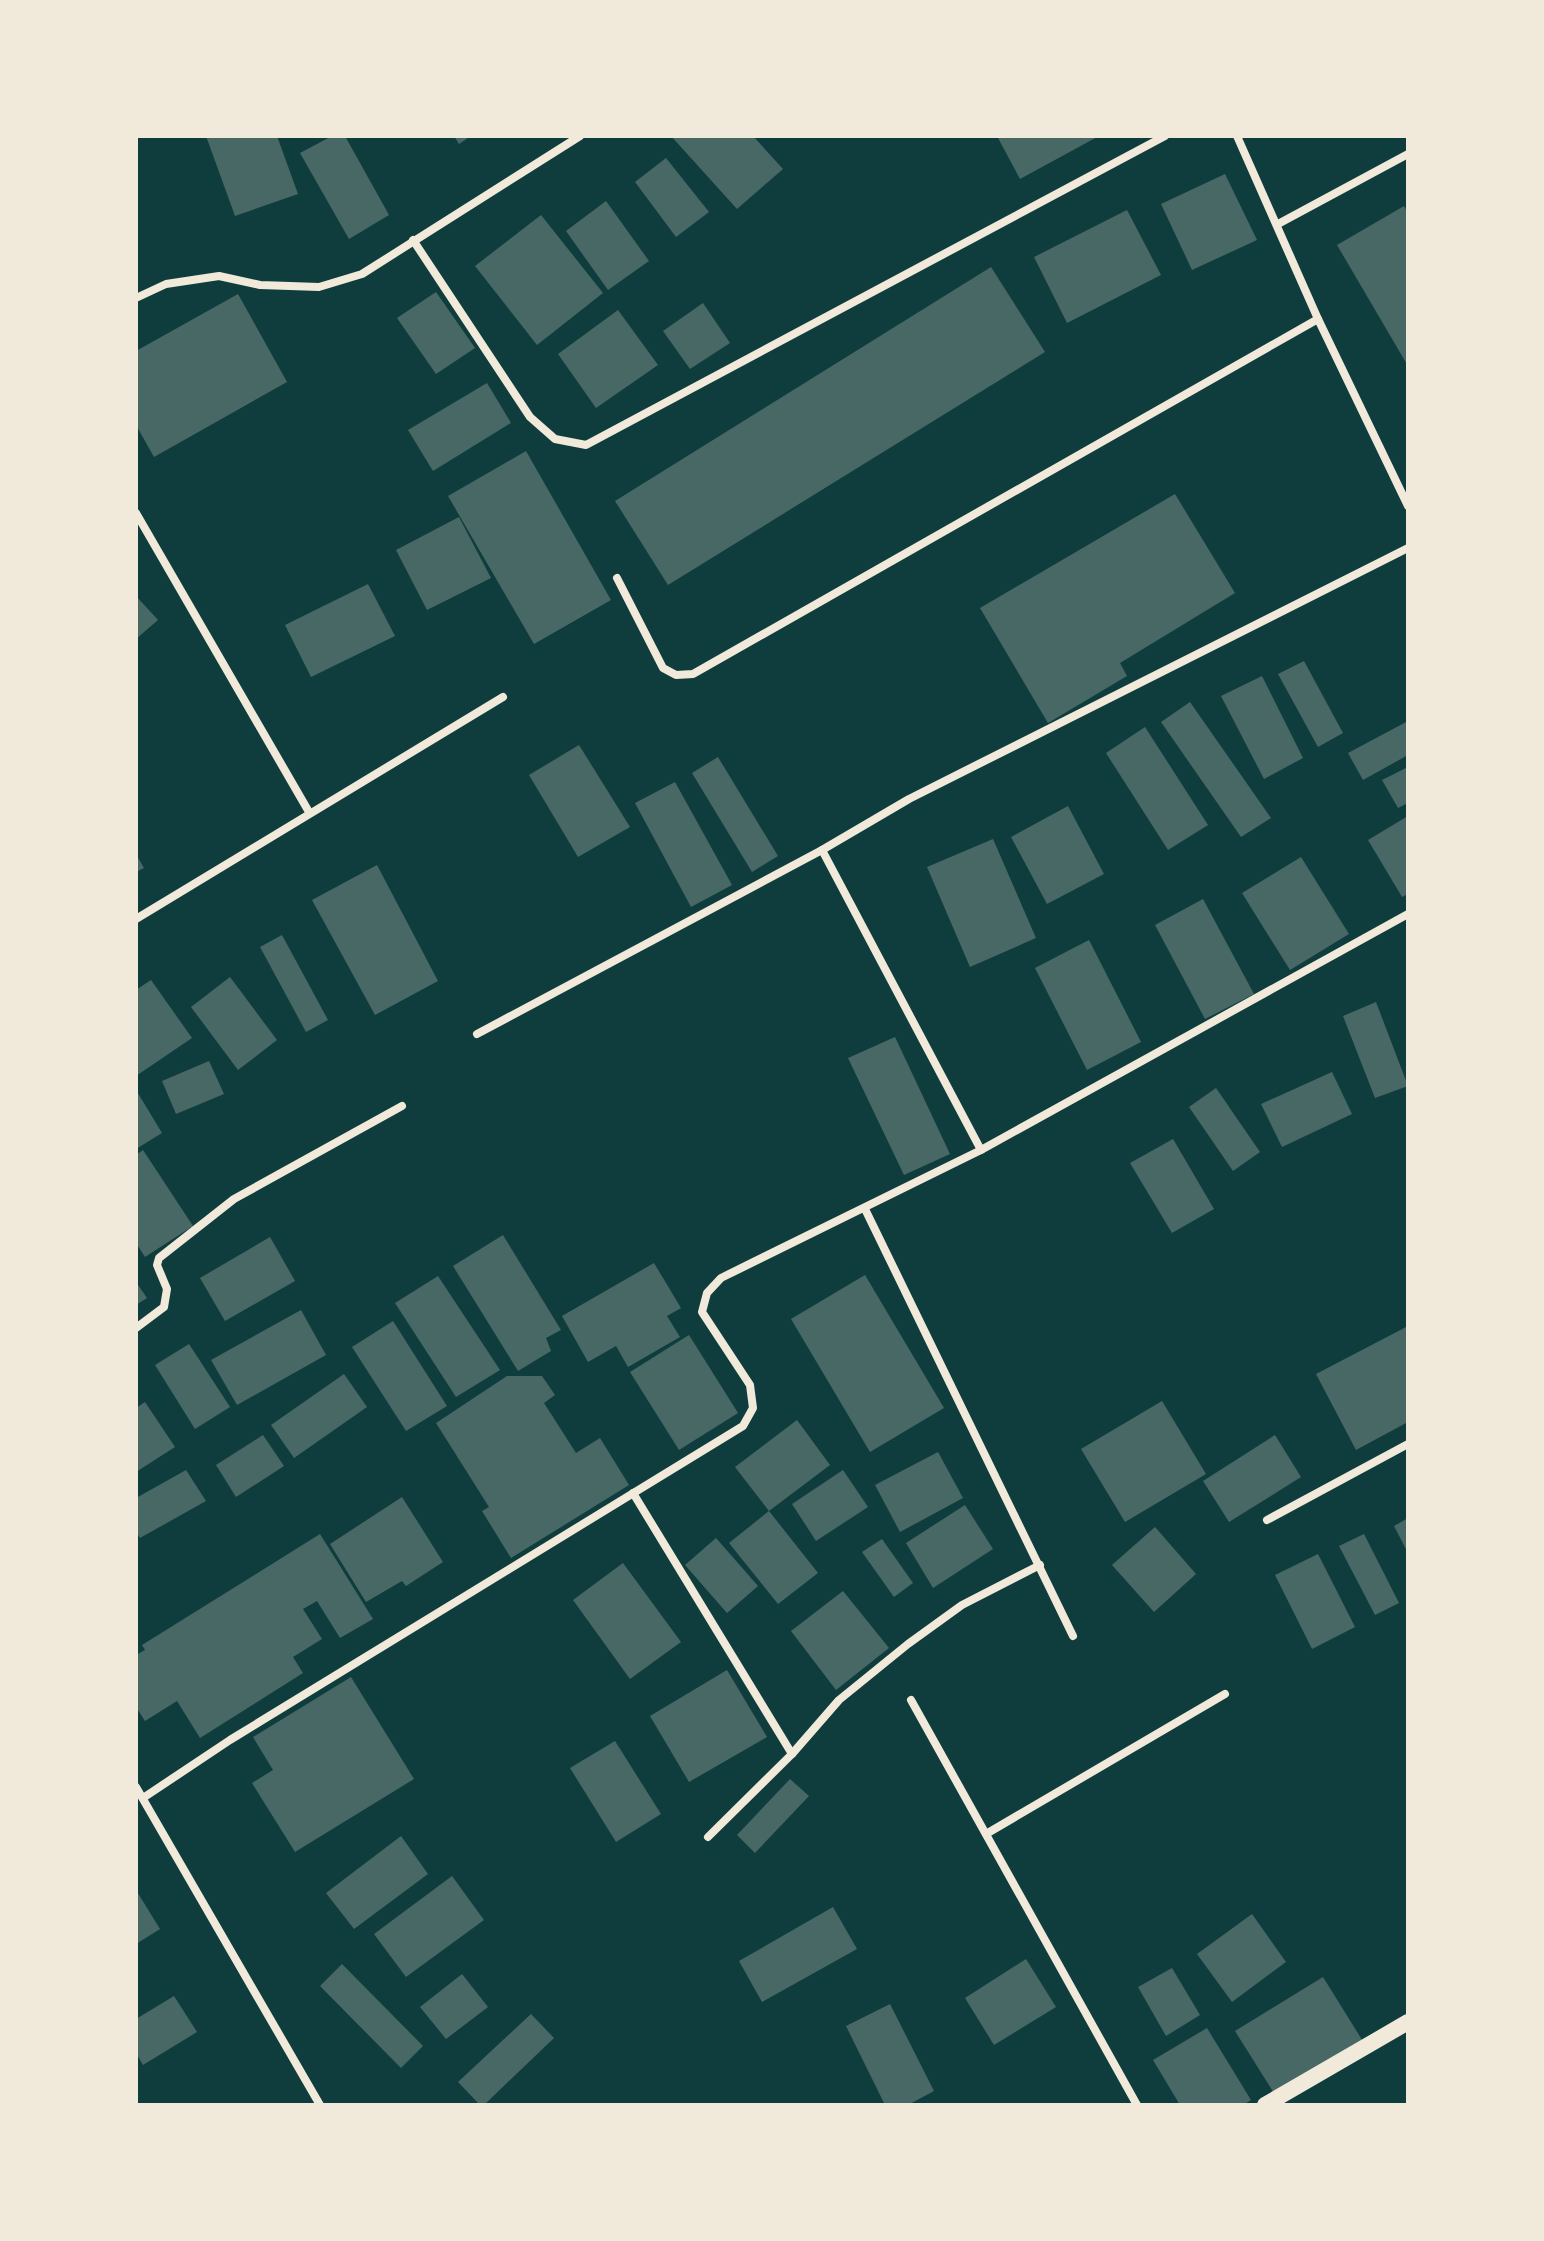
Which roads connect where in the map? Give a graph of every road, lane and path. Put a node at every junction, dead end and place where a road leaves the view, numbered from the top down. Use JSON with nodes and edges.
{"nodes":[{"id":1,"x":580,"y":136,"type":"edge"},
{"id":2,"x":1165,"y":136,"type":"edge"},
{"id":3,"x":1237,"y":136,"type":"edge"},
{"id":4,"x":1408,"y":154,"type":"edge"},
{"id":5,"x":1278,"y":224,"type":"junction"},
{"id":6,"x":413,"y":240,"type":"junction"},
{"id":7,"x":136,"y":298,"type":"edge"},
{"id":8,"x":1318,"y":319,"type":"junction"},
{"id":9,"x":1408,"y":506,"type":"edge"},
{"id":10,"x":136,"y":513,"type":"edge"},
{"id":11,"x":1408,"y":548,"type":"edge"},
{"id":12,"x":617,"y":578,"type":"dead end"},
{"id":13,"x":503,"y":697,"type":"dead end"},
{"id":14,"x":309,"y":812,"type":"junction"},
{"id":15,"x":822,"y":850,"type":"junction"},
{"id":16,"x":1408,"y":914,"type":"edge"},
{"id":17,"x":136,"y":919,"type":"edge"},
{"id":18,"x":477,"y":1034,"type":"dead end"},
{"id":19,"x":402,"y":1106,"type":"dead end"},
{"id":20,"x":981,"y":1150,"type":"junction"},
{"id":21,"x":865,"y":1209,"type":"junction"},
{"id":22,"x":136,"y":1328,"type":"edge"},
{"id":23,"x":1408,"y":1444,"type":"edge"},
{"id":24,"x":633,"y":1493,"type":"junction"},
{"id":25,"x":1267,"y":1520,"type":"dead end"},
{"id":26,"x":1040,"y":1565,"type":"junction"},
{"id":27,"x":1073,"y":1636,"type":"dead end"},
{"id":28,"x":1225,"y":1694,"type":"dead end"},
{"id":29,"x":911,"y":1700,"type":"dead end"},
{"id":30,"x":792,"y":1754,"type":"junction"},
{"id":31,"x":136,"y":1787,"type":"edge"},
{"id":32,"x":143,"y":1798,"type":"junction"},
{"id":33,"x":986,"y":1834,"type":"junction"},
{"id":34,"x":708,"y":1837,"type":"dead end"},
{"id":35,"x":1408,"y":2022,"type":"edge"},
{"id":36,"x":320,"y":2105,"type":"edge"},
{"id":37,"x":1137,"y":2105,"type":"edge"},
{"id":38,"x":1265,"y":2105,"type":"edge"}],
"edges":[{"from":1,"to":6,"type":"street"},
{"from":2,"to":6,"type":"street"},
{"from":3,"to":5,"type":"street"},
{"from":4,"to":5,"type":"street"},
{"from":5,"to":8,"type":"street"},
{"from":6,"to":7,"type":"street"},
{"from":8,"to":9,"type":"street"},
{"from":8,"to":12,"type":"street"},
{"from":10,"to":14,"type":"street"},
{"from":11,"to":15,"type":"street"},
{"from":13,"to":14,"type":"street"},
{"from":14,"to":17,"type":"street"},
{"from":15,"to":18,"type":"street"},
{"from":15,"to":20,"type":"street"},
{"from":16,"to":20,"type":"street"},
{"from":19,"to":22,"type":"street"},
{"from":20,"to":21,"type":"street"},
{"from":21,"to":24,"type":"street"},
{"from":21,"to":26,"type":"street"},
{"from":23,"to":25,"type":"street"},
{"from":24,"to":30,"type":"street"},
{"from":24,"to":32,"type":"street"},
{"from":26,"to":27,"type":"street"},
{"from":26,"to":30,"type":"street"},
{"from":28,"to":33,"type":"street"},
{"from":29,"to":33,"type":"street"},
{"from":30,"to":34,"type":"street"},
{"from":31,"to":32,"type":"street"},
{"from":32,"to":36,"type":"street"},
{"from":33,"to":37,"type":"street"},
{"from":35,"to":38,"type":"main road"}]}
